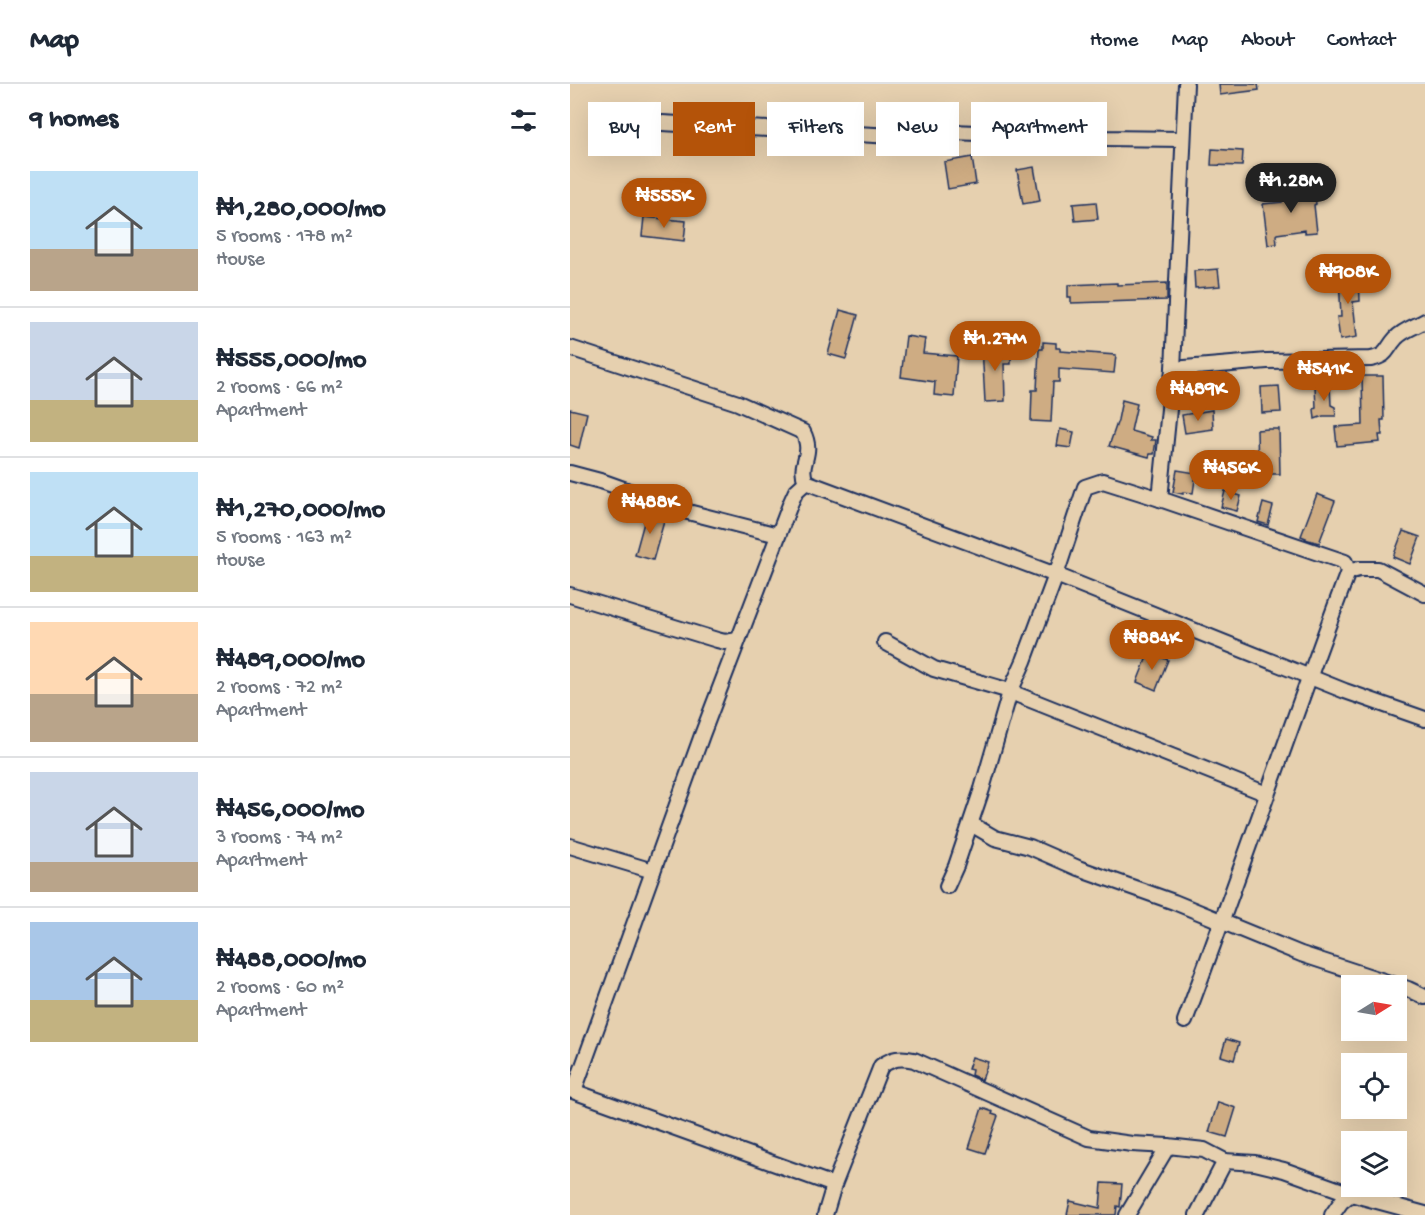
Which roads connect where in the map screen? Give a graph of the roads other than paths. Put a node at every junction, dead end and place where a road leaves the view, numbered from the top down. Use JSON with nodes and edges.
{"nodes":[{"id":1,"x":1185,"y":84,"type":"edge"},
{"id":2,"x":662,"y":123,"type":"dead end"},
{"id":3,"x":1183,"y":139,"type":"junction"},
{"id":4,"x":1425,"y":321,"type":"edge"},
{"id":5,"x":570,"y":348,"type":"edge"},
{"id":6,"x":1173,"y":369,"type":"junction"},
{"id":7,"x":570,"y":473,"type":"edge"},
{"id":8,"x":806,"y":482,"type":"junction"},
{"id":9,"x":1161,"y":499,"type":"junction"},
{"id":10,"x":778,"y":535,"type":"junction"},
{"id":11,"x":1348,"y":572,"type":"junction"},
{"id":12,"x":1056,"y":575,"type":"junction"},
{"id":13,"x":1425,"y":594,"type":"edge"},
{"id":14,"x":570,"y":595,"type":"edge"},
{"id":15,"x":738,"y":640,"type":"junction"},
{"id":16,"x":885,"y":642,"type":"dead end"},
{"id":17,"x":1309,"y":676,"type":"junction"},
{"id":18,"x":1010,"y":692,"type":"junction"},
{"id":19,"x":1425,"y":719,"type":"edge"},
{"id":20,"x":1267,"y":794,"type":"junction"},
{"id":21,"x":971,"y":824,"type":"junction"},
{"id":22,"x":570,"y":846,"type":"edge"},
{"id":23,"x":653,"y":871,"type":"junction"},
{"id":24,"x":947,"y":886,"type":"dead end"},
{"id":25,"x":1222,"y":922,"type":"junction"},
{"id":26,"x":1425,"y":997,"type":"edge"},
{"id":27,"x":1185,"y":1021,"type":"dead end"},
{"id":28,"x":572,"y":1090,"type":"edge"},
{"id":29,"x":1168,"y":1146,"type":"junction"},
{"id":30,"x":1225,"y":1161,"type":"junction"},
{"id":31,"x":834,"y":1185,"type":"junction"},
{"id":32,"x":1341,"y":1190,"type":"edge"},
{"id":33,"x":1347,"y":1197,"type":"edge"},
{"id":34,"x":1362,"y":1197,"type":"edge"},
{"id":35,"x":1425,"y":1214,"type":"edge"},
{"id":36,"x":825,"y":1215,"type":"edge"},
{"id":37,"x":1127,"y":1215,"type":"edge"},
{"id":38,"x":1197,"y":1215,"type":"edge"},
{"id":39,"x":1332,"y":1215,"type":"edge"}],
"edges":[{"from":1,"to":3,"type":"street"},
{"from":2,"to":3,"type":"street"},
{"from":3,"to":6,"type":"street"},
{"from":4,"to":6,"type":"street"},
{"from":5,"to":8,"type":"street"},
{"from":6,"to":9,"type":"street"},
{"from":7,"to":10,"type":"street"},
{"from":8,"to":10,"type":"street"},
{"from":8,"to":12,"type":"street"},
{"from":9,"to":11,"type":"street"},
{"from":9,"to":12,"type":"street"},
{"from":10,"to":15,"type":"street"},
{"from":11,"to":13,"type":"street"},
{"from":11,"to":17,"type":"street"},
{"from":12,"to":17,"type":"street"},
{"from":12,"to":18,"type":"street"},
{"from":14,"to":15,"type":"street"},
{"from":15,"to":23,"type":"street"},
{"from":16,"to":18,"type":"street"},
{"from":17,"to":19,"type":"street"},
{"from":17,"to":20,"type":"street"},
{"from":18,"to":20,"type":"street"},
{"from":18,"to":21,"type":"street"},
{"from":20,"to":25,"type":"street"},
{"from":21,"to":24,"type":"street"},
{"from":21,"to":25,"type":"street"},
{"from":22,"to":23,"type":"street"},
{"from":23,"to":28,"type":"street"},
{"from":25,"to":26,"type":"street"},
{"from":25,"to":27,"type":"street"},
{"from":28,"to":31,"type":"street"},
{"from":29,"to":30,"type":"street"},
{"from":29,"to":31,"type":"street"},
{"from":29,"to":37,"type":"street"},
{"from":30,"to":32,"type":"street"},
{"from":30,"to":38,"type":"street"},
{"from":31,"to":36,"type":"street"},
{"from":33,"to":39,"type":"street"},
{"from":34,"to":35,"type":"street"}]}
